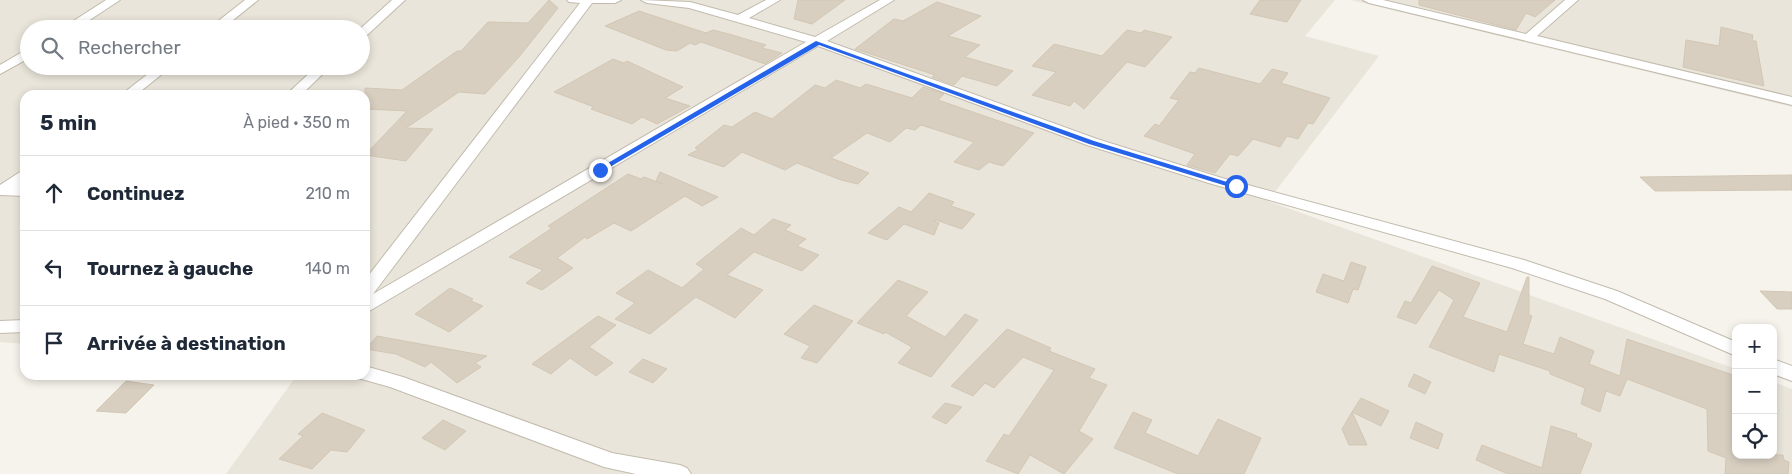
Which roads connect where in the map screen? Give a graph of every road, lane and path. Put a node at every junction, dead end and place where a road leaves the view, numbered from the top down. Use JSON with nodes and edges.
{"nodes":[{"id":1,"x":114,"y":0,"type":"edge"},
{"id":2,"x":252,"y":0,"type":"edge"},
{"id":3,"x":399,"y":0,"type":"edge"},
{"id":4,"x":573,"y":0,"type":"edge"},
{"id":5,"x":589,"y":0,"type":"edge"},
{"id":6,"x":614,"y":0,"type":"edge"},
{"id":7,"x":647,"y":0,"type":"edge"},
{"id":8,"x":774,"y":0,"type":"edge"},
{"id":9,"x":888,"y":0,"type":"edge"},
{"id":10,"x":1369,"y":0,"type":"edge"},
{"id":11,"x":1420,"y":0,"type":"edge"},
{"id":12,"x":1572,"y":0,"type":"edge"},
{"id":13,"x":1406,"y":9,"type":"junction"},
{"id":14,"x":82,"y":20,"type":"edge"},
{"id":15,"x":226,"y":20,"type":"edge"},
{"id":16,"x":740,"y":20,"type":"junction"},
{"id":17,"x":370,"y":26,"type":"edge"},
{"id":18,"x":1528,"y":38,"type":"junction"},
{"id":19,"x":818,"y":42,"type":"junction"},
{"id":20,"x":20,"y":58,"type":"edge"},
{"id":21,"x":0,"y":70,"type":"edge"},
{"id":22,"x":154,"y":75,"type":"edge"},
{"id":23,"x":315,"y":75,"type":"edge"},
{"id":24,"x":135,"y":90,"type":"edge"},
{"id":25,"x":299,"y":90,"type":"edge"},
{"id":26,"x":1792,"y":101,"type":"edge"},
{"id":27,"x":20,"y":178,"type":"edge"},
{"id":28,"x":2,"y":190,"type":"edge"},
{"id":29,"x":20,"y":191,"type":"edge"},
{"id":30,"x":370,"y":285,"type":"edge"},
{"id":31,"x":370,"y":303,"type":"edge"},
{"id":32,"x":20,"y":326,"type":"edge"},
{"id":33,"x":0,"y":327,"type":"edge"},
{"id":34,"x":1732,"y":348,"type":"edge"},
{"id":35,"x":1777,"y":368,"type":"edge"},
{"id":36,"x":370,"y":374,"type":"edge"},
{"id":37,"x":1792,"y":374,"type":"edge"},
{"id":38,"x":680,"y":474,"type":"edge"}],
"edges":[{"from":1,"to":14,"type":"street"},
{"from":2,"to":15,"type":"street"},
{"from":3,"to":17,"type":"street"},
{"from":4,"to":5,"type":"street"},
{"from":5,"to":6,"type":"street"},
{"from":5,"to":30,"type":"street"},
{"from":7,"to":16,"type":"street"},
{"from":8,"to":16,"type":"street"},
{"from":9,"to":19,"type":"street"},
{"from":10,"to":13,"type":"street"},
{"from":11,"to":13,"type":"street"},
{"from":12,"to":18,"type":"street"},
{"from":13,"to":18,"type":"street"},
{"from":16,"to":19,"type":"street"},
{"from":18,"to":26,"type":"street"},
{"from":19,"to":31,"type":"street"},
{"from":19,"to":34,"type":"street"},
{"from":20,"to":21,"type":"street"},
{"from":22,"to":24,"type":"street"},
{"from":23,"to":25,"type":"street"},
{"from":27,"to":28,"type":"street"},
{"from":28,"to":29,"type":"street"},
{"from":32,"to":33,"type":"street"},
{"from":35,"to":37,"type":"street"},
{"from":36,"to":38,"type":"street"}]}
